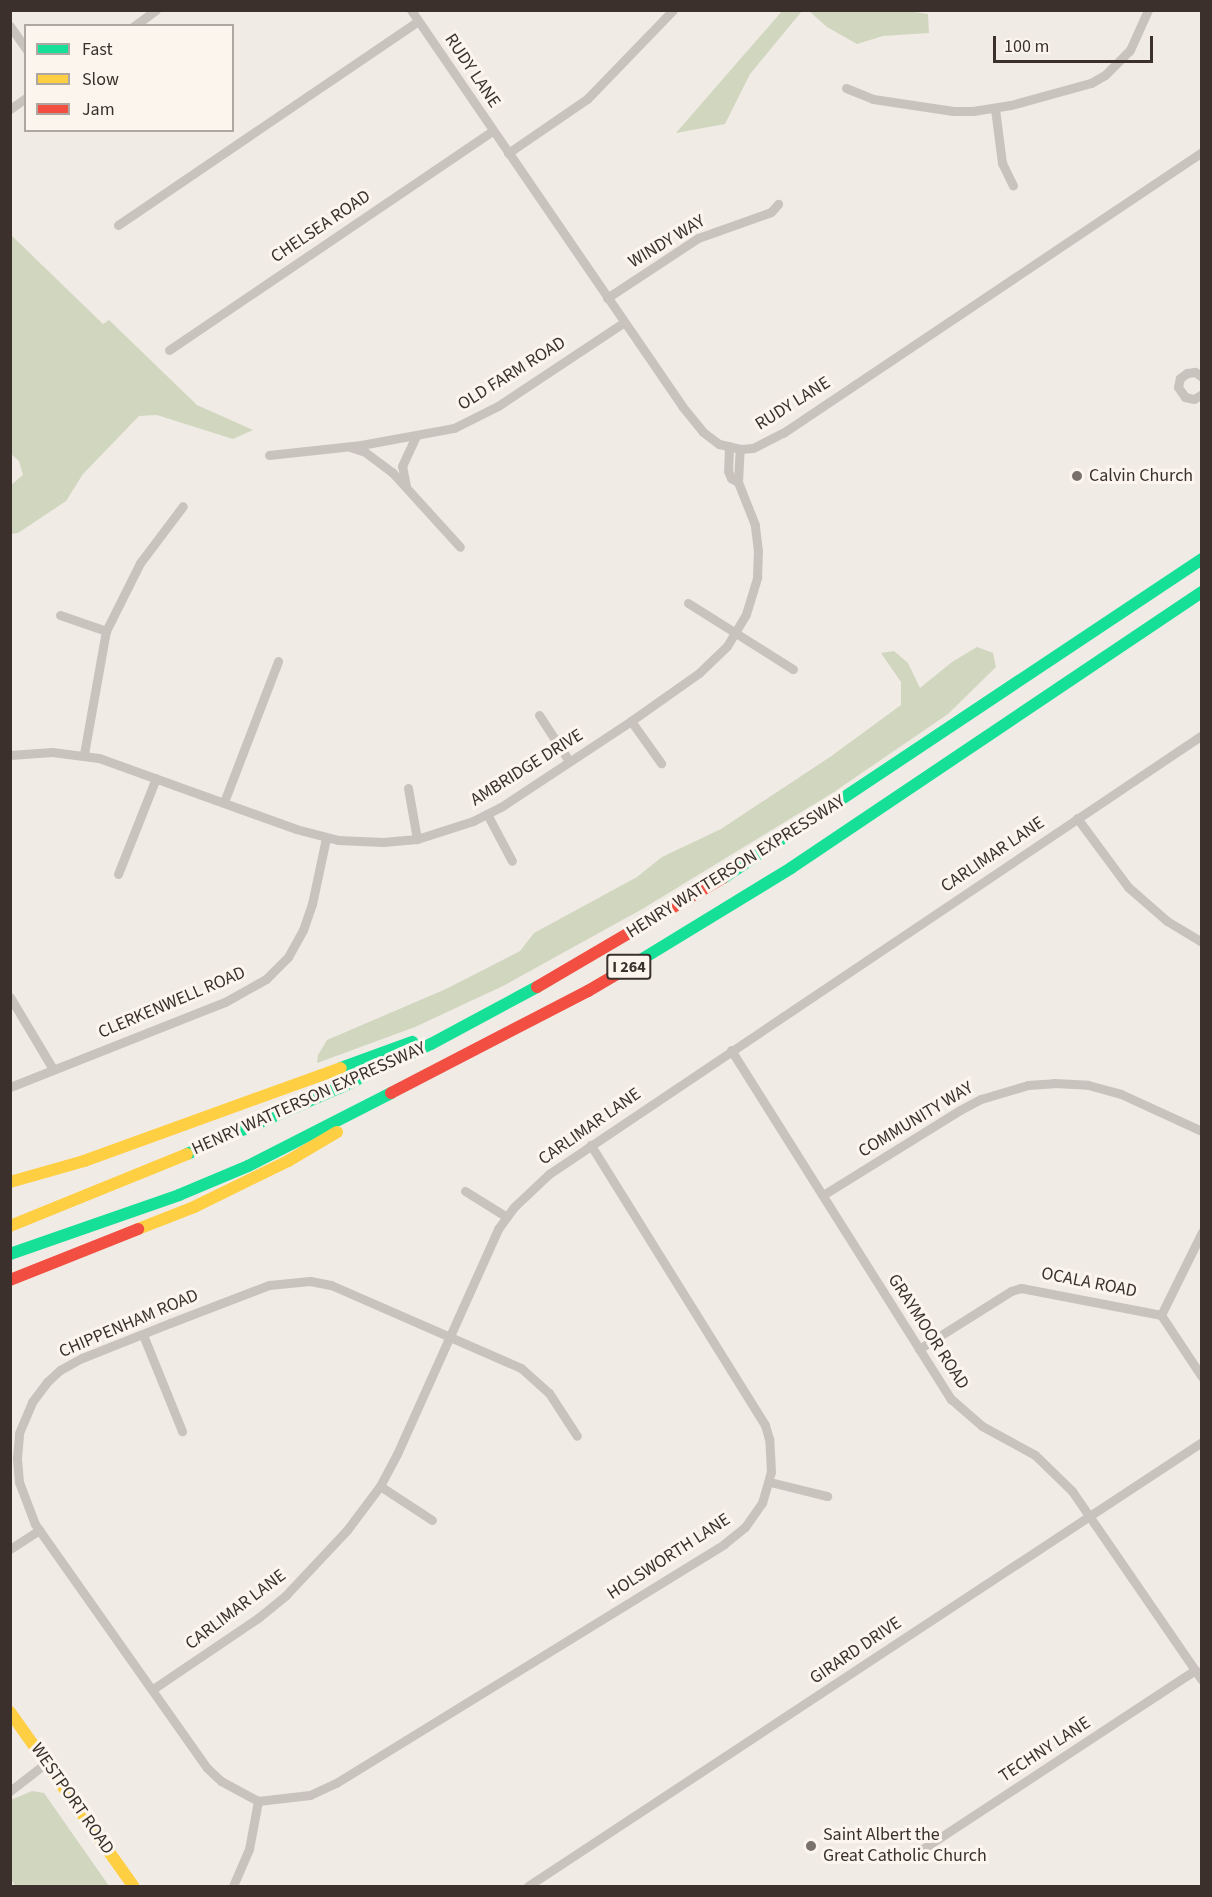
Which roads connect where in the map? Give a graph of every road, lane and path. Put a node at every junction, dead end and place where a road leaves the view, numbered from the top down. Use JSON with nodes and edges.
{"nodes":[{"id":1,"x":156,"y":10,"type":"edge"},
{"id":2,"x":411,"y":10,"type":"edge"},
{"id":3,"x":673,"y":10,"type":"edge"},
{"id":4,"x":1148,"y":10,"type":"edge"},
{"id":5,"x":418,"y":21,"type":"junction"},
{"id":6,"x":137,"y":24,"type":"edge"},
{"id":7,"x":10,"y":26,"type":"edge"},
{"id":8,"x":24,"y":46,"type":"edge"},
{"id":9,"x":846,"y":88,"type":"dead end"},
{"id":10,"x":24,"y":100,"type":"edge"},
{"id":11,"x":10,"y":109,"type":"edge"},
{"id":12,"x":994,"y":109,"type":"junction"},
{"id":13,"x":492,"y":131,"type":"junction"},
{"id":14,"x":1202,"y":152,"type":"edge"},
{"id":15,"x":508,"y":153,"type":"junction"},
{"id":16,"x":1012,"y":186,"type":"dead end"},
{"id":17,"x":778,"y":204,"type":"dead end"},
{"id":18,"x":118,"y":225,"type":"dead end"},
{"id":19,"x":607,"y":298,"type":"junction"},
{"id":20,"x":623,"y":323,"type":"junction"},
{"id":21,"x":169,"y":350,"type":"dead end"},
{"id":22,"x":1202,"y":376,"type":"edge"},
{"id":23,"x":1202,"y":394,"type":"edge"},
{"id":24,"x":416,"y":436,"type":"junction"},
{"id":25,"x":348,"y":446,"type":"junction"},
{"id":26,"x":729,"y":446,"type":"junction"},
{"id":27,"x":740,"y":449,"type":"junction"},
{"id":28,"x":269,"y":455,"type":"dead end"},
{"id":29,"x":738,"y":482,"type":"junction"},
{"id":30,"x":407,"y":488,"type":"junction"},
{"id":31,"x":183,"y":506,"type":"dead end"},
{"id":32,"x":460,"y":547,"type":"dead end"},
{"id":33,"x":1202,"y":559,"type":"edge"},
{"id":34,"x":1202,"y":592,"type":"edge"},
{"id":35,"x":688,"y":603,"type":"dead end"},
{"id":36,"x":60,"y":615,"type":"dead end"},
{"id":37,"x":106,"y":631,"type":"junction"},
{"id":38,"x":735,"y":632,"type":"junction"},
{"id":39,"x":278,"y":661,"type":"dead end"},
{"id":40,"x":793,"y":669,"type":"dead end"},
{"id":41,"x":539,"y":715,"type":"dead end"},
{"id":42,"x":631,"y":721,"type":"junction"},
{"id":43,"x":1202,"y":735,"type":"edge"},
{"id":44,"x":84,"y":754,"type":"junction"},
{"id":45,"x":10,"y":755,"type":"edge"},
{"id":46,"x":569,"y":761,"type":"junction"},
{"id":47,"x":661,"y":763,"type":"dead end"},
{"id":48,"x":156,"y":778,"type":"junction"},
{"id":49,"x":408,"y":788,"type":"dead end"},
{"id":50,"x":224,"y":802,"type":"junction"},
{"id":51,"x":487,"y":814,"type":"junction"},
{"id":52,"x":1077,"y":819,"type":"junction"},
{"id":53,"x":326,"y":838,"type":"junction"},
{"id":54,"x":417,"y":838,"type":"junction"},
{"id":55,"x":512,"y":861,"type":"dead end"},
{"id":56,"x":118,"y":874,"type":"dead end"},
{"id":57,"x":1202,"y":942,"type":"edge"},
{"id":58,"x":10,"y":997,"type":"edge"},
{"id":59,"x":483,"y":1016,"type":"junction"},
{"id":60,"x":731,"y":1050,"type":"junction"},
{"id":61,"x":447,"y":1065,"type":"junction"},
{"id":62,"x":53,"y":1069,"type":"junction"},
{"id":63,"x":10,"y":1087,"type":"edge"},
{"id":64,"x":1202,"y":1131,"type":"edge"},
{"id":65,"x":591,"y":1145,"type":"junction"},
{"id":66,"x":10,"y":1182,"type":"edge"},
{"id":67,"x":465,"y":1191,"type":"dead end"},
{"id":68,"x":823,"y":1196,"type":"junction"},
{"id":69,"x":507,"y":1216,"type":"junction"},
{"id":70,"x":10,"y":1227,"type":"edge"},
{"id":71,"x":1202,"y":1232,"type":"edge"},
{"id":72,"x":10,"y":1254,"type":"edge"},
{"id":73,"x":10,"y":1280,"type":"edge"},
{"id":74,"x":1161,"y":1315,"type":"junction"},
{"id":75,"x":143,"y":1335,"type":"junction"},
{"id":76,"x":449,"y":1335,"type":"junction"},
{"id":77,"x":919,"y":1349,"type":"junction"},
{"id":78,"x":1202,"y":1377,"type":"edge"},
{"id":79,"x":10,"y":1423,"type":"edge"},
{"id":80,"x":21,"y":1425,"type":"junction"},
{"id":81,"x":182,"y":1431,"type":"dead end"},
{"id":82,"x":577,"y":1436,"type":"dead end"},
{"id":83,"x":1202,"y":1442,"type":"edge"},
{"id":84,"x":770,"y":1482,"type":"junction"},
{"id":85,"x":380,"y":1486,"type":"junction"},
{"id":86,"x":827,"y":1496,"type":"dead end"},
{"id":87,"x":1089,"y":1517,"type":"junction"},
{"id":88,"x":432,"y":1520,"type":"dead end"},
{"id":89,"x":39,"y":1530,"type":"junction"},
{"id":90,"x":10,"y":1549,"type":"edge"},
{"id":91,"x":1195,"y":1670,"type":"junction"},
{"id":92,"x":1202,"y":1680,"type":"edge"},
{"id":93,"x":153,"y":1689,"type":"junction"},
{"id":94,"x":10,"y":1712,"type":"edge"},
{"id":95,"x":46,"y":1763,"type":"junction"},
{"id":96,"x":10,"y":1791,"type":"edge"},
{"id":97,"x":258,"y":1801,"type":"junction"},
{"id":98,"x":912,"y":1856,"type":"dead end"},
{"id":99,"x":133,"y":1887,"type":"edge"},
{"id":100,"x":233,"y":1887,"type":"edge"},
{"id":101,"x":528,"y":1887,"type":"edge"}],
"edges":[{"from":1,"to":6,"type":"street"},
{"from":2,"to":5,"type":"street","name":"RUDY LANE"},
{"from":3,"to":15,"type":"street"},
{"from":4,"to":12,"type":"street"},
{"from":5,"to":13,"type":"street","name":"RUDY LANE"},
{"from":5,"to":18,"type":"street"},
{"from":7,"to":8,"type":"street"},
{"from":9,"to":12,"type":"street"},
{"from":10,"to":11,"type":"street"},
{"from":12,"to":16,"type":"street"},
{"from":13,"to":15,"type":"street","name":"RUDY LANE"},
{"from":13,"to":21,"type":"street","name":"CHELSEA ROAD"},
{"from":14,"to":27,"type":"street","name":"RUDY LANE"},
{"from":15,"to":19,"type":"street","name":"RUDY LANE"},
{"from":17,"to":19,"type":"street","name":"WINDY WAY"},
{"from":19,"to":20,"type":"street","name":"RUDY LANE"},
{"from":20,"to":24,"type":"street","name":"OLD FARM ROAD"},
{"from":20,"to":26,"type":"street","name":"RUDY LANE"},
{"from":22,"to":23,"type":"street"},
{"from":24,"to":25,"type":"street","name":"OLD FARM ROAD"},
{"from":24,"to":30,"type":"street"},
{"from":25,"to":28,"type":"street","name":"OLD FARM ROAD"},
{"from":25,"to":30,"type":"street"},
{"from":26,"to":27,"type":"street","name":"RUDY LANE"},
{"from":26,"to":29,"type":"street","name":"AMBRIDGE DRIVE"},
{"from":27,"to":29,"type":"street","name":"AMBRIDGE DRIVE"},
{"from":29,"to":38,"type":"street","name":"AMBRIDGE DRIVE"},
{"from":30,"to":32,"type":"street"},
{"from":31,"to":37,"type":"street"},
{"from":33,"to":59,"type":"main road","name":"HENRY WATTERSON EXPRESSWAY","number":"I 264"},
{"from":34,"to":61,"type":"main road","name":"HENRY WATTERSON EXPRESSWAY","number":"I 264"},
{"from":35,"to":38,"type":"street"},
{"from":36,"to":37,"type":"street"},
{"from":37,"to":44,"type":"street"},
{"from":38,"to":40,"type":"street"},
{"from":38,"to":42,"type":"street","name":"AMBRIDGE DRIVE"},
{"from":39,"to":50,"type":"street"},
{"from":41,"to":46,"type":"street"},
{"from":42,"to":46,"type":"street","name":"AMBRIDGE DRIVE"},
{"from":42,"to":47,"type":"street"},
{"from":43,"to":52,"type":"street","name":"CARLIMAR LANE"},
{"from":44,"to":45,"type":"street","name":"AMBRIDGE DRIVE"},
{"from":44,"to":48,"type":"street","name":"AMBRIDGE DRIVE"},
{"from":46,"to":51,"type":"street","name":"AMBRIDGE DRIVE"},
{"from":48,"to":50,"type":"street","name":"AMBRIDGE DRIVE"},
{"from":48,"to":56,"type":"street"},
{"from":49,"to":54,"type":"street"},
{"from":50,"to":53,"type":"street","name":"AMBRIDGE DRIVE"},
{"from":51,"to":54,"type":"street","name":"AMBRIDGE DRIVE"},
{"from":51,"to":55,"type":"street"},
{"from":52,"to":57,"type":"street"},
{"from":52,"to":60,"type":"street","name":"CARLIMAR LANE"},
{"from":53,"to":54,"type":"street","name":"AMBRIDGE DRIVE"},
{"from":53,"to":62,"type":"street","name":"CLERKENWELL ROAD"},
{"from":58,"to":62,"type":"street"},
{"from":59,"to":66,"type":"main road"},
{"from":59,"to":70,"type":"main road","name":"HENRY WATTERSON EXPRESSWAY","number":"I 264"},
{"from":60,"to":65,"type":"street","name":"CARLIMAR LANE"},
{"from":60,"to":68,"type":"street","name":"GRAYMOOR ROAD"},
{"from":61,"to":72,"type":"main road","name":"HENRY WATTERSON EXPRESSWAY","number":"I 264"},
{"from":61,"to":73,"type":"main road"},
{"from":62,"to":63,"type":"street","name":"CLERKENWELL ROAD"},
{"from":64,"to":68,"type":"street","name":"COMMUNITY WAY"},
{"from":65,"to":69,"type":"street","name":"CARLIMAR LANE"},
{"from":65,"to":84,"type":"street","name":"HOLSWORTH LANE"},
{"from":67,"to":69,"type":"street"},
{"from":68,"to":77,"type":"street","name":"GRAYMOOR ROAD"},
{"from":69,"to":76,"type":"street","name":"CARLIMAR LANE"},
{"from":71,"to":74,"type":"street"},
{"from":74,"to":77,"type":"street","name":"OCALA ROAD"},
{"from":74,"to":78,"type":"street"},
{"from":75,"to":76,"type":"street","name":"CHIPPENHAM ROAD"},
{"from":75,"to":80,"type":"street","name":"CHIPPENHAM ROAD"},
{"from":75,"to":81,"type":"street"},
{"from":76,"to":82,"type":"street","name":"CHIPPENHAM ROAD"},
{"from":76,"to":85,"type":"street","name":"CARLIMAR LANE"},
{"from":77,"to":87,"type":"street","name":"GRAYMOOR ROAD"},
{"from":79,"to":80,"type":"street"},
{"from":80,"to":89,"type":"street","name":"CHIPPENHAM ROAD"},
{"from":83,"to":87,"type":"street","name":"GIRARD DRIVE"},
{"from":84,"to":86,"type":"street"},
{"from":84,"to":97,"type":"street","name":"HOLSWORTH LANE"},
{"from":85,"to":88,"type":"street"},
{"from":85,"to":93,"type":"street","name":"CARLIMAR LANE"},
{"from":87,"to":91,"type":"street","name":"GRAYMOOR ROAD"},
{"from":87,"to":101,"type":"street","name":"GIRARD DRIVE"},
{"from":89,"to":90,"type":"street"},
{"from":89,"to":93,"type":"street","name":"CHIPPENHAM ROAD"},
{"from":91,"to":92,"type":"street","name":"GRAYMOOR ROAD"},
{"from":91,"to":98,"type":"street","name":"TECHNY LANE"},
{"from":93,"to":97,"type":"street","name":"CHIPPENHAM ROAD"},
{"from":94,"to":95,"type":"main road","name":"WESTPORT ROAD"},
{"from":95,"to":96,"type":"street"},
{"from":95,"to":99,"type":"main road","name":"WESTPORT ROAD"},
{"from":97,"to":100,"type":"street"}]}
